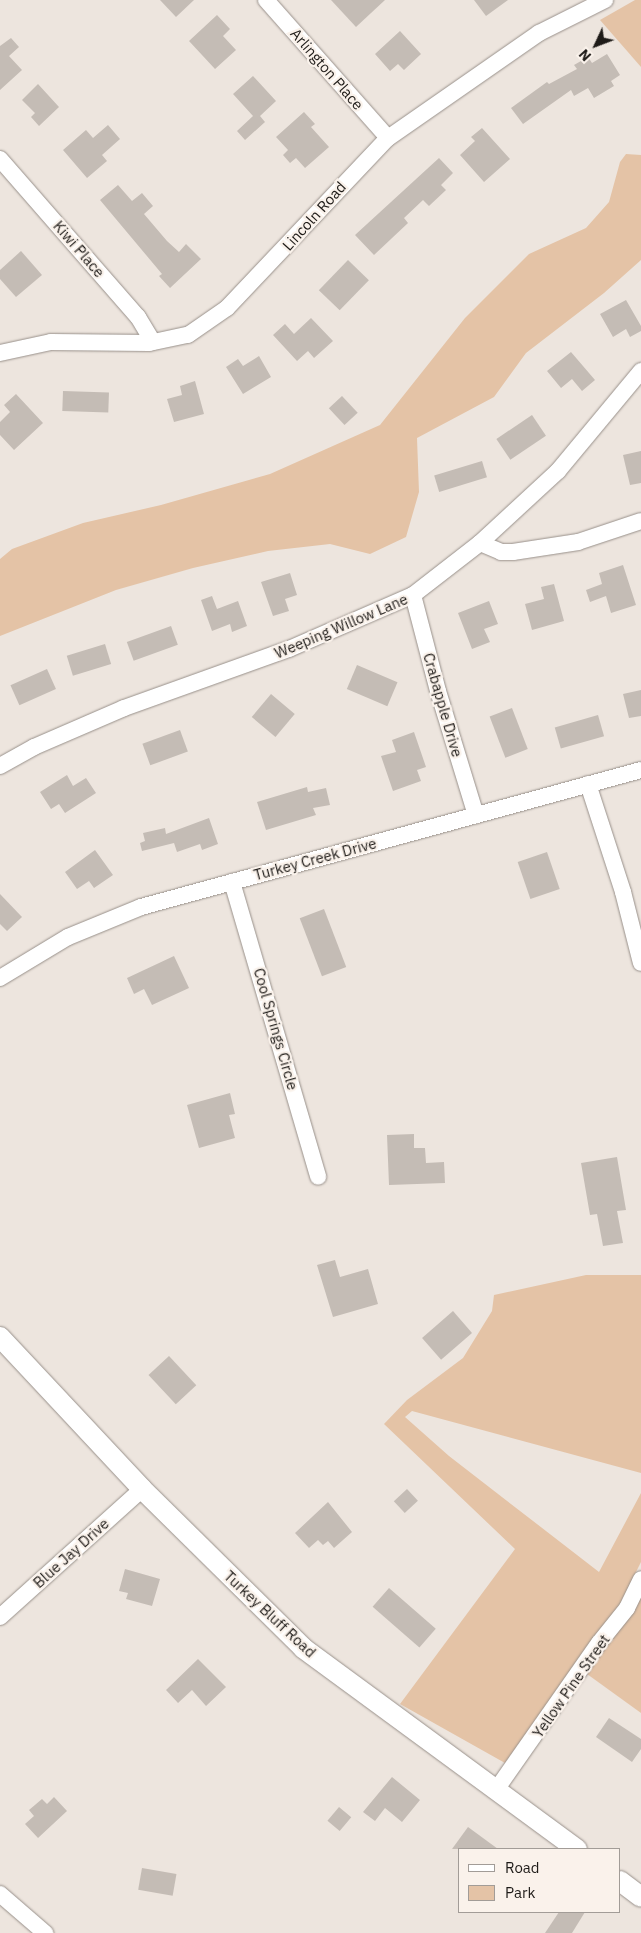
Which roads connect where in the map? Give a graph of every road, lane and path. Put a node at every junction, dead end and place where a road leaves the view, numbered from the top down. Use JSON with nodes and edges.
{"nodes":[{"id":1,"x":266,"y":0,"type":"edge"},
{"id":2,"x":605,"y":0,"type":"edge"},
{"id":3,"x":388,"y":138,"type":"junction"},
{"id":4,"x":0,"y":159,"type":"edge"},
{"id":5,"x":153,"y":342,"type":"junction"},
{"id":6,"x":0,"y":353,"type":"edge"},
{"id":7,"x":641,"y":371,"type":"edge"},
{"id":8,"x":641,"y":521,"type":"edge"},
{"id":9,"x":480,"y":543,"type":"junction"},
{"id":10,"x":413,"y":595,"type":"junction"},
{"id":11,"x":0,"y":766,"type":"edge"},
{"id":12,"x":641,"y":770,"type":"edge"},
{"id":13,"x":588,"y":784,"type":"junction"},
{"id":14,"x":476,"y":815,"type":"junction"},
{"id":15,"x":232,"y":882,"type":"junction"},
{"id":16,"x":641,"y":963,"type":"edge"},
{"id":17,"x":0,"y":978,"type":"edge"},
{"id":18,"x":318,"y":1177,"type":"dead end"},
{"id":19,"x":0,"y":1337,"type":"edge"},
{"id":20,"x":142,"y":1489,"type":"junction"},
{"id":21,"x":641,"y":1579,"type":"edge"},
{"id":22,"x":0,"y":1617,"type":"edge"},
{"id":23,"x":496,"y":1790,"type":"junction"},
{"id":24,"x":576,"y":1848,"type":"edge"},
{"id":25,"x":621,"y":1882,"type":"edge"},
{"id":26,"x":0,"y":1894,"type":"edge"},
{"id":27,"x":641,"y":1896,"type":"edge"},
{"id":28,"x":44,"y":1933,"type":"edge"}],
"edges":[{"from":1,"to":3,"type":"street","name":"Arlington Place"},
{"from":2,"to":3,"type":"street","name":"Lincoln Road"},
{"from":3,"to":5,"type":"street","name":"Lincoln Road"},
{"from":4,"to":5,"type":"street","name":"Kiwi Place"},
{"from":5,"to":6,"type":"street","name":"Lincoln Road"},
{"from":7,"to":9,"type":"street","name":"Weeping Willow Lane"},
{"from":8,"to":9,"type":"street"},
{"from":9,"to":10,"type":"street","name":"Weeping Willow Lane"},
{"from":10,"to":11,"type":"street","name":"Weeping Willow Lane"},
{"from":10,"to":14,"type":"street","name":"Crabapple Drive"},
{"from":12,"to":13,"type":"street","name":"Turkey Creek Drive"},
{"from":13,"to":14,"type":"street","name":"Turkey Creek Drive"},
{"from":13,"to":16,"type":"street"},
{"from":14,"to":15,"type":"street","name":"Turkey Creek Drive"},
{"from":15,"to":17,"type":"street","name":"Turkey Creek Drive"},
{"from":15,"to":18,"type":"street","name":"Cool Springs Circle"},
{"from":19,"to":20,"type":"street","name":"Turkey Bluff Road"},
{"from":20,"to":22,"type":"street","name":"Blue Jay Drive"},
{"from":20,"to":23,"type":"street","name":"Turkey Bluff Road"},
{"from":21,"to":23,"type":"street","name":"Yellow Pine Street"},
{"from":23,"to":24,"type":"street","name":"Turkey Bluff Road"},
{"from":25,"to":27,"type":"street"},
{"from":26,"to":28,"type":"street"}]}
